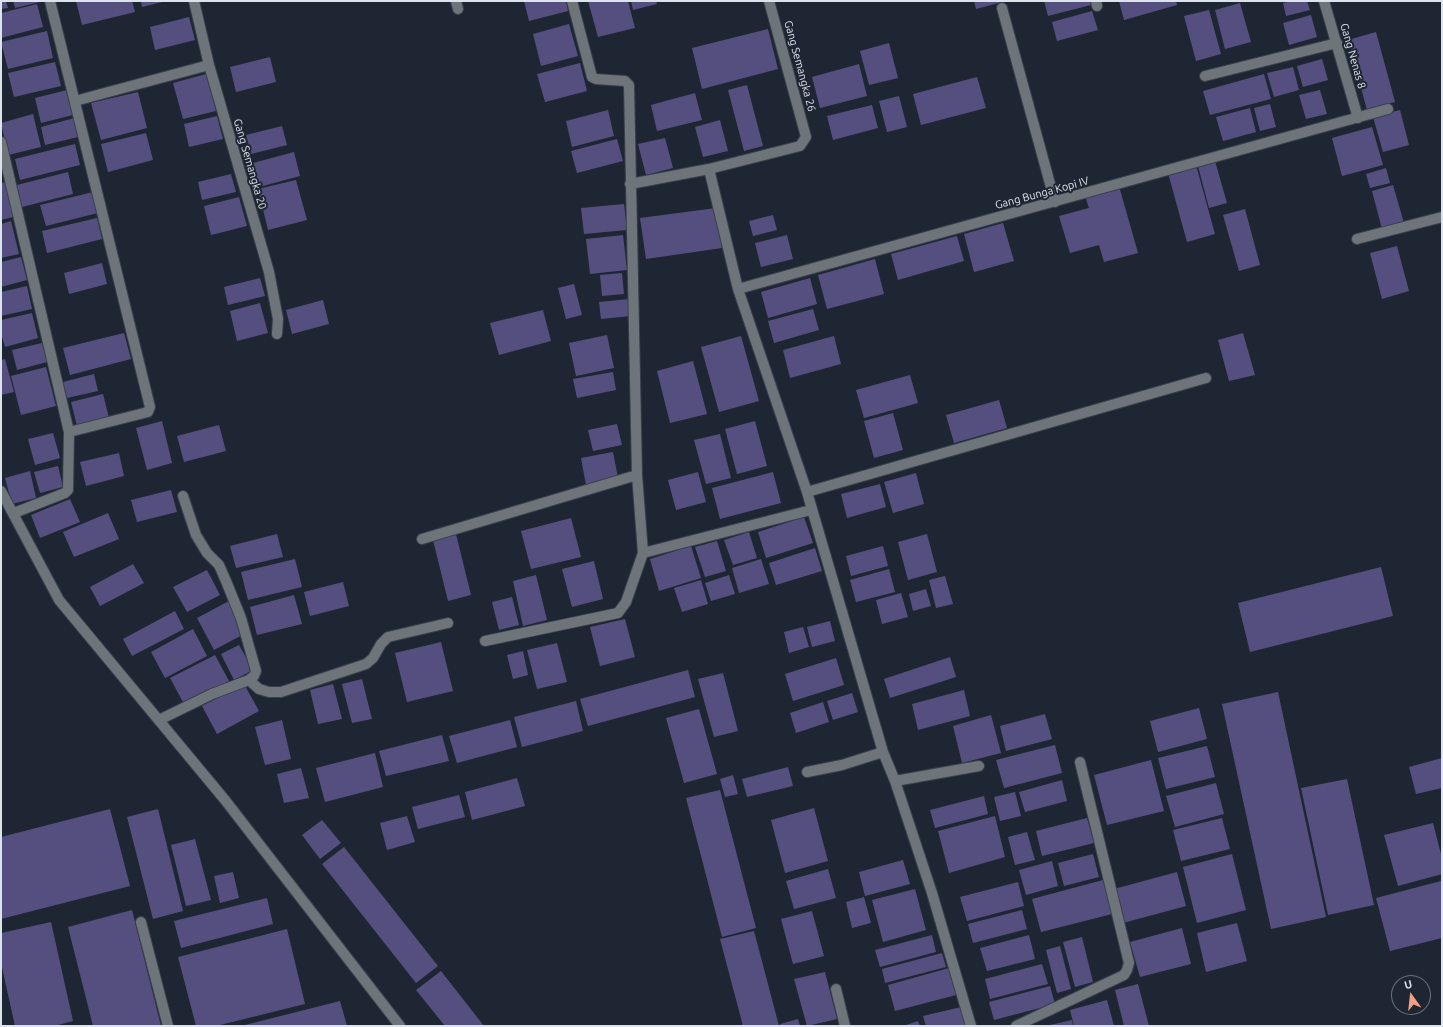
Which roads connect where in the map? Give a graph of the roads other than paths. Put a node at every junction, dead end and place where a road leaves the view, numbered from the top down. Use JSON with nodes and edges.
{"nodes":[{"id":1,"x":50,"y":1,"type":"edge"},
{"id":2,"x":194,"y":1,"type":"edge"},
{"id":3,"x":572,"y":1,"type":"edge"},
{"id":4,"x":770,"y":1,"type":"edge"},
{"id":5,"x":1324,"y":1,"type":"edge"},
{"id":6,"x":1002,"y":8,"type":"dead end"},
{"id":7,"x":1337,"y":43,"type":"junction"},
{"id":8,"x":209,"y":65,"type":"junction"},
{"id":9,"x":1205,"y":76,"type":"dead end"},
{"id":10,"x":75,"y":101,"type":"junction"},
{"id":11,"x":1388,"y":109,"type":"dead end"},
{"id":12,"x":1355,"y":119,"type":"junction"},
{"id":13,"x":1,"y":142,"type":"edge"},
{"id":14,"x":709,"y":169,"type":"junction"},
{"id":15,"x":630,"y":184,"type":"junction"},
{"id":16,"x":1055,"y":202,"type":"junction"},
{"id":17,"x":1442,"y":217,"type":"edge"},
{"id":18,"x":1357,"y":239,"type":"dead end"},
{"id":19,"x":738,"y":289,"type":"junction"},
{"id":20,"x":277,"y":334,"type":"dead end"},
{"id":21,"x":1206,"y":378,"type":"dead end"},
{"id":22,"x":69,"y":432,"type":"junction"},
{"id":23,"x":637,"y":475,"type":"junction"},
{"id":24,"x":1,"y":492,"type":"edge"},
{"id":25,"x":807,"y":492,"type":"junction"},
{"id":26,"x":183,"y":496,"type":"dead end"},
{"id":27,"x":812,"y":510,"type":"junction"},
{"id":28,"x":14,"y":514,"type":"junction"},
{"id":29,"x":422,"y":540,"type":"dead end"},
{"id":30,"x":643,"y":553,"type":"junction"},
{"id":31,"x":448,"y":623,"type":"dead end"},
{"id":32,"x":485,"y":641,"type":"dead end"},
{"id":33,"x":249,"y":680,"type":"junction"},
{"id":34,"x":159,"y":720,"type":"junction"},
{"id":35,"x":883,"y":752,"type":"junction"},
{"id":36,"x":1080,"y":762,"type":"dead end"},
{"id":37,"x":979,"y":766,"type":"dead end"},
{"id":38,"x":807,"y":772,"type":"dead end"},
{"id":39,"x":895,"y":781,"type":"junction"},
{"id":40,"x":141,"y":922,"type":"dead end"},
{"id":41,"x":836,"y":989,"type":"dead end"},
{"id":42,"x":1028,"y":1024,"type":"edge"},
{"id":43,"x":168,"y":1026,"type":"edge"},
{"id":44,"x":400,"y":1026,"type":"edge"},
{"id":45,"x":845,"y":1026,"type":"edge"},
{"id":46,"x":971,"y":1026,"type":"edge"},
{"id":47,"x":1016,"y":1026,"type":"edge"}],
"edges":[{"from":1,"to":10,"type":"street"},
{"from":2,"to":8,"type":"street","name":"Gang Semangka 20"},
{"from":3,"to":15,"type":"street"},
{"from":4,"to":14,"type":"street","name":"Gang Semangka 26"},
{"from":5,"to":7,"type":"street","name":"Gang Nenas 8"},
{"from":6,"to":16,"type":"street"},
{"from":7,"to":9,"type":"street"},
{"from":7,"to":12,"type":"street","name":"Gang Nenas 8"},
{"from":8,"to":10,"type":"street"},
{"from":8,"to":20,"type":"street","name":"Gang Semangka 20"},
{"from":10,"to":22,"type":"street"},
{"from":11,"to":12,"type":"street","name":"Gang Bunga Kopi IV"},
{"from":12,"to":16,"type":"street","name":"Gang Bunga Kopi IV"},
{"from":13,"to":22,"type":"street"},
{"from":14,"to":15,"type":"street"},
{"from":14,"to":19,"type":"street"},
{"from":15,"to":23,"type":"street"},
{"from":16,"to":19,"type":"street","name":"Gang Bunga Kopi IV"},
{"from":17,"to":18,"type":"street"},
{"from":19,"to":25,"type":"street"},
{"from":21,"to":25,"type":"street"},
{"from":22,"to":28,"type":"street"},
{"from":23,"to":29,"type":"street"},
{"from":23,"to":30,"type":"street"},
{"from":24,"to":28,"type":"street"},
{"from":25,"to":27,"type":"street"},
{"from":26,"to":33,"type":"street"},
{"from":27,"to":30,"type":"street"},
{"from":27,"to":35,"type":"street"},
{"from":28,"to":34,"type":"street"},
{"from":30,"to":32,"type":"street"},
{"from":31,"to":33,"type":"street"},
{"from":33,"to":34,"type":"street"},
{"from":34,"to":44,"type":"street"},
{"from":35,"to":38,"type":"street"},
{"from":35,"to":39,"type":"street"},
{"from":36,"to":42,"type":"street"},
{"from":37,"to":39,"type":"street"},
{"from":39,"to":46,"type":"street"},
{"from":40,"to":43,"type":"street"},
{"from":41,"to":45,"type":"street"},
{"from":42,"to":47,"type":"street"}]}
